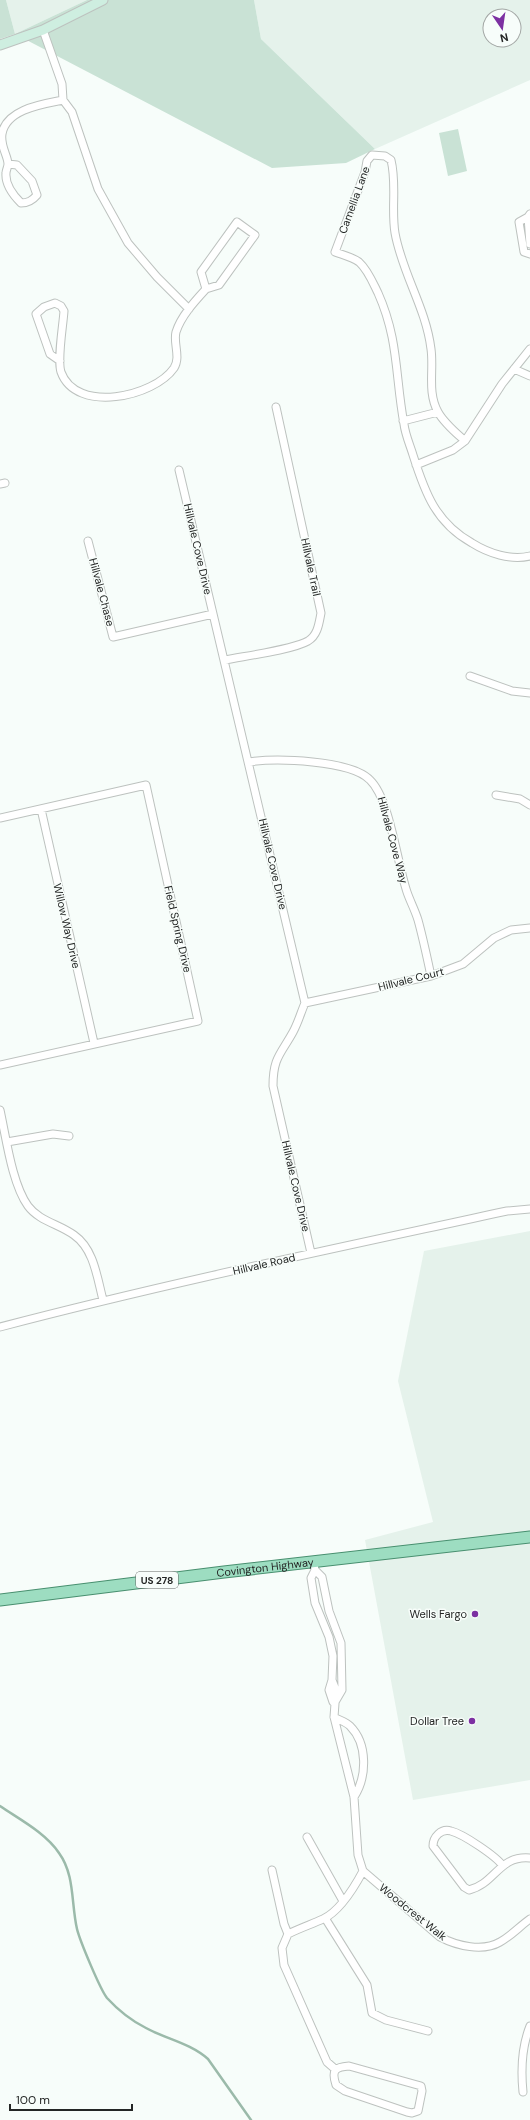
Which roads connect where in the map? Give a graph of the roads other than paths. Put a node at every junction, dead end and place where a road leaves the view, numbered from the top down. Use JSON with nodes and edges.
{"nodes":[{"id":1,"x":103,"y":0,"type":"edge"},
{"id":2,"x":43,"y":30,"type":"junction"},
{"id":3,"x":0,"y":45,"type":"edge"},
{"id":4,"x":63,"y":100,"type":"junction"},
{"id":5,"x":8,"y":164,"type":"junction"},
{"id":6,"x":529,"y":215,"type":"edge"},
{"id":7,"x":529,"y":234,"type":"edge"},
{"id":8,"x":520,"y":235,"type":"junction"},
{"id":9,"x":530,"y":244,"type":"edge"},
{"id":10,"x":530,"y":254,"type":"edge"},
{"id":11,"x":206,"y":289,"type":"junction"},
{"id":12,"x":190,"y":309,"type":"junction"},
{"id":13,"x":530,"y":349,"type":"edge"},
{"id":14,"x":60,"y":361,"type":"junction"},
{"id":15,"x":514,"y":368,"type":"junction"},
{"id":16,"x":530,"y":376,"type":"edge"},
{"id":17,"x":276,"y":407,"type":"dead end"},
{"id":18,"x":438,"y":412,"type":"junction"},
{"id":19,"x":403,"y":422,"type":"junction"},
{"id":20,"x":465,"y":441,"type":"junction"},
{"id":21,"x":416,"y":465,"type":"junction"},
{"id":22,"x":179,"y":470,"type":"dead end"},
{"id":23,"x":88,"y":541,"type":"dead end"},
{"id":24,"x":530,"y":556,"type":"edge"},
{"id":25,"x":213,"y":614,"type":"junction"},
{"id":26,"x":225,"y":660,"type":"junction"},
{"id":27,"x":470,"y":676,"type":"dead end"},
{"id":28,"x":530,"y":693,"type":"edge"},
{"id":29,"x":249,"y":762,"type":"junction"},
{"id":30,"x":496,"y":795,"type":"dead end"},
{"id":31,"x":530,"y":805,"type":"edge"},
{"id":32,"x":41,"y":809,"type":"junction"},
{"id":33,"x":0,"y":818,"type":"edge"},
{"id":34,"x":530,"y":928,"type":"edge"},
{"id":35,"x":431,"y":976,"type":"junction"},
{"id":36,"x":305,"y":1003,"type":"junction"},
{"id":37,"x":94,"y":1043,"type":"junction"},
{"id":38,"x":0,"y":1065,"type":"edge"},
{"id":39,"x":0,"y":1110,"type":"edge"},
{"id":40,"x":69,"y":1136,"type":"dead end"},
{"id":41,"x":7,"y":1142,"type":"junction"},
{"id":42,"x":530,"y":1209,"type":"edge"},
{"id":43,"x":311,"y":1253,"type":"junction"},
{"id":44,"x":103,"y":1300,"type":"junction"},
{"id":45,"x":0,"y":1326,"type":"edge"},
{"id":46,"x":530,"y":1538,"type":"edge"},
{"id":47,"x":314,"y":1566,"type":"junction"},
{"id":48,"x":0,"y":1600,"type":"edge"},
{"id":49,"x":343,"y":1674,"type":"junction"},
{"id":50,"x":332,"y":1676,"type":"junction"},
{"id":51,"x":334,"y":1704,"type":"junction"},
{"id":52,"x":334,"y":1717,"type":"junction"},
{"id":53,"x":354,"y":1797,"type":"junction"},
{"id":54,"x":307,"y":1837,"type":"dead end"},
{"id":55,"x":530,"y":1858,"type":"edge"},
{"id":56,"x":504,"y":1866,"type":"junction"},
{"id":57,"x":272,"y":1870,"type":"dead end"},
{"id":58,"x":363,"y":1871,"type":"junction"},
{"id":59,"x":343,"y":1901,"type":"junction"},
{"id":60,"x":325,"y":1918,"type":"junction"},
{"id":61,"x":530,"y":1919,"type":"edge"},
{"id":62,"x":288,"y":1934,"type":"junction"},
{"id":63,"x":530,"y":2026,"type":"edge"},
{"id":64,"x":428,"y":2031,"type":"dead end"},
{"id":65,"x":335,"y":2070,"type":"junction"},
{"id":66,"x":523,"y":2092,"type":"dead end"}],
"edges":[{"from":1,"to":2,"type":"main road"},
{"from":2,"to":3,"type":"main road"},
{"from":2,"to":4,"type":"street"},
{"from":4,"to":5,"type":"street"},
{"from":4,"to":12,"type":"street"},
{"from":5,"to":5,"type":"street"},
{"from":6,"to":7,"type":"street"},
{"from":6,"to":8,"type":"street"},
{"from":7,"to":8,"type":"street"},
{"from":7,"to":9,"type":"street"},
{"from":8,"to":10,"type":"street"},
{"from":11,"to":11,"type":"street"},
{"from":11,"to":12,"type":"street"},
{"from":12,"to":14,"type":"street"},
{"from":13,"to":15,"type":"street"},
{"from":14,"to":14,"type":"street"},
{"from":15,"to":16,"type":"street"},
{"from":15,"to":20,"type":"street"},
{"from":17,"to":26,"type":"street","name":"Hillvale Trail"},
{"from":18,"to":19,"type":"street"},
{"from":18,"to":19,"type":"street","name":"Camellia Lane"},
{"from":18,"to":20,"type":"street","name":"Camellia Lane"},
{"from":19,"to":21,"type":"street","name":"Camellia Lane"},
{"from":20,"to":21,"type":"street"},
{"from":21,"to":24,"type":"street","name":"Camellia Lane"},
{"from":22,"to":25,"type":"street","name":"Hillvale Cove Drive"},
{"from":23,"to":25,"type":"street","name":"Hillvale Chase"},
{"from":25,"to":26,"type":"street","name":"Hillvale Cove Drive"},
{"from":26,"to":29,"type":"street","name":"Hillvale Cove Drive"},
{"from":27,"to":28,"type":"street"},
{"from":29,"to":35,"type":"street","name":"Hillvale Cove Way"},
{"from":29,"to":36,"type":"street","name":"Hillvale Cove Drive"},
{"from":30,"to":31,"type":"street"},
{"from":32,"to":33,"type":"street","name":"Field Spring Drive"},
{"from":32,"to":37,"type":"street","name":"Willow Way Drive"},
{"from":32,"to":37,"type":"street","name":"Field Spring Drive"},
{"from":34,"to":35,"type":"street","name":"Hillvale Court"},
{"from":35,"to":36,"type":"street","name":"Hillvale Court"},
{"from":36,"to":43,"type":"street","name":"Hillvale Cove Drive"},
{"from":37,"to":38,"type":"street","name":"Field Spring Drive"},
{"from":39,"to":41,"type":"street"},
{"from":40,"to":41,"type":"street"},
{"from":41,"to":44,"type":"street"},
{"from":42,"to":43,"type":"street","name":"Hillvale Road"},
{"from":43,"to":44,"type":"street","name":"Hillvale Road"},
{"from":44,"to":45,"type":"street","name":"Hillvale Road"},
{"from":46,"to":47,"type":"main road","name":"Covington Highway","number":"US 278"},
{"from":47,"to":48,"type":"main road","name":"Covington Highway","number":"US 278"},
{"from":47,"to":49,"type":"street"},
{"from":47,"to":50,"type":"street"},
{"from":49,"to":50,"type":"street"},
{"from":49,"to":51,"type":"street"},
{"from":50,"to":51,"type":"street"},
{"from":51,"to":52,"type":"street"},
{"from":52,"to":53,"type":"street"},
{"from":52,"to":53,"type":"street"},
{"from":53,"to":58,"type":"street"},
{"from":54,"to":59,"type":"street"},
{"from":55,"to":56,"type":"street"},
{"from":56,"to":56,"type":"street"},
{"from":57,"to":62,"type":"street"},
{"from":58,"to":59,"type":"street"},
{"from":58,"to":61,"type":"street","name":"Woodcrest Walk"},
{"from":59,"to":60,"type":"street"},
{"from":60,"to":62,"type":"street"},
{"from":60,"to":64,"type":"street"},
{"from":62,"to":65,"type":"street"},
{"from":63,"to":66,"type":"street"},
{"from":65,"to":65,"type":"street"}]}
